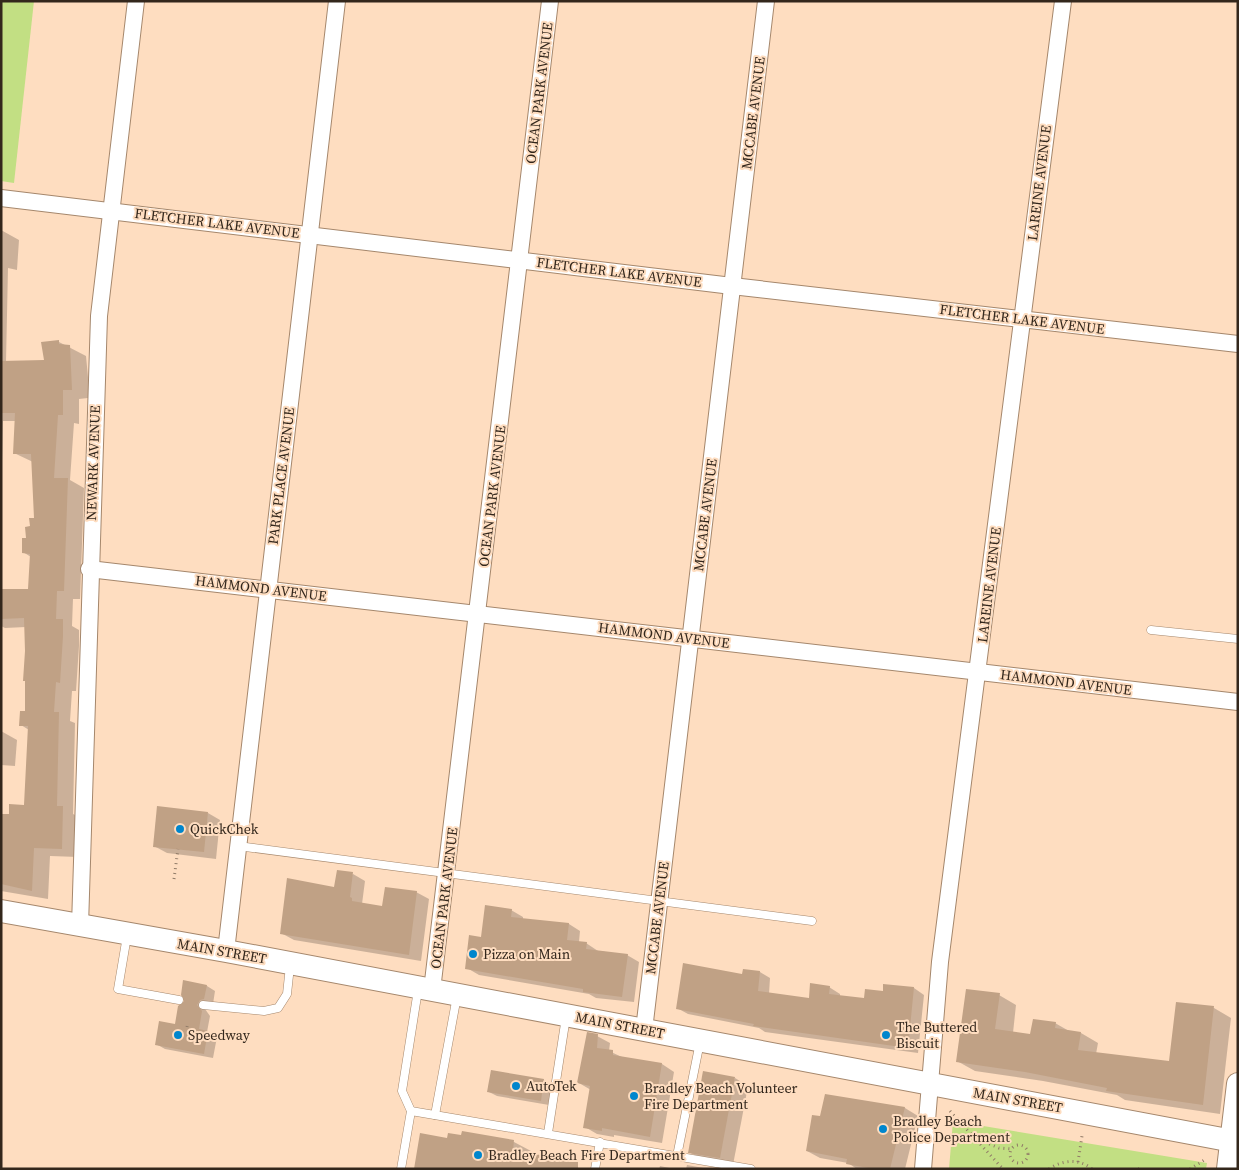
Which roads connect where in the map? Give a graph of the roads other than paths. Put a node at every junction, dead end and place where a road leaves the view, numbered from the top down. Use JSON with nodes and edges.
{"nodes":[{"id":1,"x":136,"y":1,"type":"edge"},
{"id":2,"x":338,"y":1,"type":"edge"},
{"id":3,"x":550,"y":1,"type":"edge"},
{"id":4,"x":766,"y":1,"type":"edge"},
{"id":5,"x":1063,"y":1,"type":"edge"},
{"id":6,"x":1,"y":198,"type":"edge"},
{"id":7,"x":111,"y":211,"type":"junction"},
{"id":8,"x":310,"y":234,"type":"junction"},
{"id":9,"x":520,"y":260,"type":"junction"},
{"id":10,"x":732,"y":286,"type":"junction"},
{"id":11,"x":1021,"y":320,"type":"junction"},
{"id":12,"x":1238,"y":344,"type":"edge"},
{"id":13,"x":89,"y":569,"type":"junction"},
{"id":14,"x":268,"y":588,"type":"junction"},
{"id":15,"x":478,"y":613,"type":"junction"},
{"id":16,"x":1151,"y":630,"type":"dead end"},
{"id":17,"x":690,"y":638,"type":"junction"},
{"id":18,"x":1238,"y":639,"type":"edge"},
{"id":19,"x":979,"y":671,"type":"junction"},
{"id":20,"x":1238,"y":702,"type":"edge"},
{"id":21,"x":238,"y":846,"type":"junction"},
{"id":22,"x":447,"y":873,"type":"junction"},
{"id":23,"x":659,"y":901,"type":"junction"},
{"id":24,"x":1,"y":911,"type":"edge"},
{"id":25,"x":812,"y":921,"type":"dead end"},
{"id":26,"x":80,"y":926,"type":"junction"},
{"id":27,"x":128,"y":934,"type":"junction"},
{"id":28,"x":226,"y":952,"type":"junction"},
{"id":29,"x":290,"y":964,"type":"junction"},
{"id":30,"x":425,"y":988,"type":"junction"},
{"id":31,"x":458,"y":995,"type":"junction"},
{"id":32,"x":180,"y":1000,"type":"dead end"},
{"id":33,"x":203,"y":1005,"type":"dead end"},
{"id":34,"x":567,"y":1015,"type":"junction"},
{"id":35,"x":644,"y":1030,"type":"junction"},
{"id":36,"x":701,"y":1040,"type":"junction"},
{"id":37,"x":930,"y":1084,"type":"junction"},
{"id":38,"x":1238,"y":1084,"type":"edge"},
{"id":39,"x":411,"y":1111,"type":"junction"},
{"id":40,"x":435,"y":1115,"type":"junction"},
{"id":41,"x":548,"y":1133,"type":"junction"},
{"id":42,"x":1234,"y":1141,"type":"edge"},
{"id":43,"x":600,"y":1142,"type":"junction"},
{"id":44,"x":678,"y":1156,"type":"junction"},
{"id":45,"x":401,"y":1169,"type":"edge"},
{"id":46,"x":595,"y":1169,"type":"edge"},
{"id":47,"x":751,"y":1169,"type":"edge"},
{"id":48,"x":923,"y":1169,"type":"edge"},
{"id":49,"x":1228,"y":1169,"type":"edge"}],
"edges":[{"from":1,"to":7,"type":"street","name":"NEWARK AVENUE"},
{"from":2,"to":8,"type":"street","name":"PARK PLACE AVENUE"},
{"from":3,"to":9,"type":"street","name":"OCEAN PARK AVENUE"},
{"from":4,"to":10,"type":"street","name":"MCCABE AVENUE"},
{"from":5,"to":11,"type":"street","name":"LAREINE AVENUE"},
{"from":6,"to":7,"type":"street","name":"FLETCHER LAKE AVENUE"},
{"from":7,"to":8,"type":"street","name":"FLETCHER LAKE AVENUE"},
{"from":7,"to":13,"type":"street","name":"NEWARK AVENUE"},
{"from":8,"to":9,"type":"street","name":"FLETCHER LAKE AVENUE"},
{"from":8,"to":14,"type":"street","name":"PARK PLACE AVENUE"},
{"from":9,"to":10,"type":"street","name":"FLETCHER LAKE AVENUE"},
{"from":9,"to":15,"type":"street","name":"OCEAN PARK AVENUE"},
{"from":10,"to":11,"type":"street","name":"FLETCHER LAKE AVENUE"},
{"from":10,"to":17,"type":"street","name":"MCCABE AVENUE"},
{"from":11,"to":12,"type":"street","name":"FLETCHER LAKE AVENUE"},
{"from":11,"to":19,"type":"street","name":"LAREINE AVENUE"},
{"from":13,"to":14,"type":"street","name":"HAMMOND AVENUE"},
{"from":13,"to":26,"type":"street","name":"NEWARK AVENUE"},
{"from":14,"to":15,"type":"street","name":"HAMMOND AVENUE"},
{"from":14,"to":21,"type":"street","name":"PARK PLACE AVENUE"},
{"from":15,"to":17,"type":"street","name":"HAMMOND AVENUE"},
{"from":15,"to":22,"type":"street","name":"OCEAN PARK AVENUE"},
{"from":16,"to":18,"type":"lane"},
{"from":17,"to":19,"type":"street","name":"HAMMOND AVENUE"},
{"from":17,"to":23,"type":"street","name":"MCCABE AVENUE"},
{"from":19,"to":20,"type":"street","name":"HAMMOND AVENUE"},
{"from":19,"to":37,"type":"street","name":"LAREINE AVENUE"},
{"from":21,"to":22,"type":"lane"},
{"from":21,"to":28,"type":"street","name":"PARK PLACE AVENUE"},
{"from":22,"to":23,"type":"lane"},
{"from":22,"to":30,"type":"street","name":"OCEAN PARK AVENUE"},
{"from":23,"to":25,"type":"lane"},
{"from":23,"to":35,"type":"street","name":"MCCABE AVENUE"},
{"from":24,"to":26,"type":"main road","name":"MAIN STREET"},
{"from":26,"to":27,"type":"main road","name":"MAIN STREET"},
{"from":27,"to":28,"type":"main road","name":"MAIN STREET"},
{"from":27,"to":32,"type":"lane"},
{"from":28,"to":29,"type":"main road","name":"MAIN STREET"},
{"from":29,"to":30,"type":"main road","name":"MAIN STREET"},
{"from":29,"to":33,"type":"lane"},
{"from":30,"to":31,"type":"main road","name":"MAIN STREET"},
{"from":30,"to":39,"type":"lane"},
{"from":31,"to":34,"type":"main road","name":"MAIN STREET"},
{"from":31,"to":40,"type":"lane"},
{"from":34,"to":35,"type":"main road","name":"MAIN STREET"},
{"from":34,"to":41,"type":"lane"},
{"from":35,"to":36,"type":"main road","name":"MAIN STREET"},
{"from":36,"to":37,"type":"main road","name":"MAIN STREET"},
{"from":36,"to":44,"type":"lane"},
{"from":37,"to":42,"type":"main road","name":"MAIN STREET"},
{"from":37,"to":48,"type":"street","name":"LAREINE AVENUE"},
{"from":38,"to":42,"type":"main road"},
{"from":39,"to":40,"type":"lane"},
{"from":39,"to":45,"type":"lane"},
{"from":40,"to":41,"type":"lane"},
{"from":41,"to":43,"type":"lane"},
{"from":42,"to":49,"type":"main road"},
{"from":43,"to":44,"type":"lane"},
{"from":43,"to":46,"type":"lane"},
{"from":44,"to":47,"type":"lane"}]}
